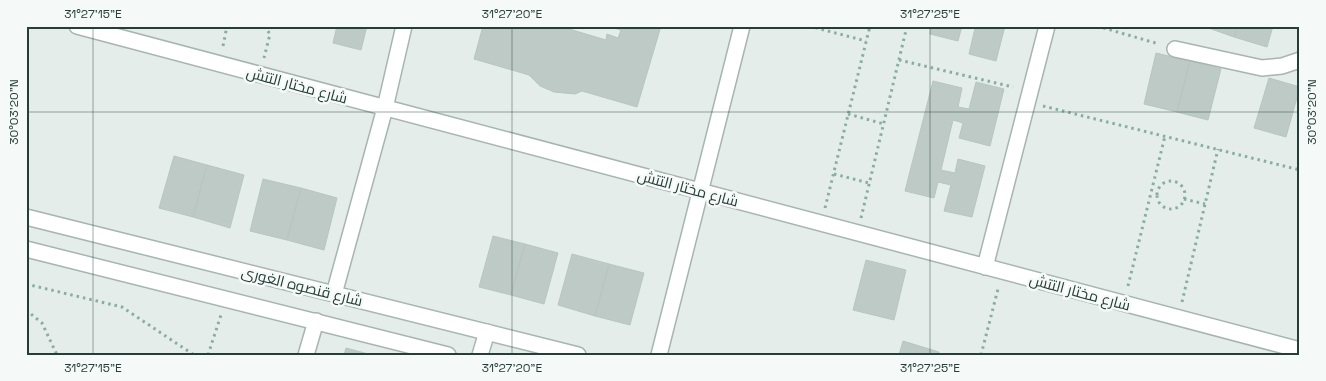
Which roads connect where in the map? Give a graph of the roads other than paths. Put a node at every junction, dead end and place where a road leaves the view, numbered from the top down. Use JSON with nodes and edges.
{"nodes":[{"id":1,"x":77,"y":26,"type":"edge"},
{"id":2,"x":404,"y":26,"type":"edge"},
{"id":3,"x":742,"y":26,"type":"edge"},
{"id":4,"x":1046,"y":26,"type":"edge"},
{"id":5,"x":1175,"y":49,"type":"road end"},
{"id":6,"x":1300,"y":60,"type":"edge"},
{"id":7,"x":385,"y":108,"type":"junction"},
{"id":8,"x":700,"y":191,"type":"junction"},
{"id":9,"x":26,"y":217,"type":"edge"},
{"id":10,"x":26,"y":249,"type":"edge"},
{"id":11,"x":985,"y":267,"type":"junction"},
{"id":12,"x":334,"y":294,"type":"junction"},
{"id":13,"x":316,"y":321,"type":"junction"},
{"id":14,"x":487,"y":332,"type":"junction"},
{"id":15,"x":1300,"y":350,"type":"edge"},
{"id":16,"x":306,"y":355,"type":"edge"},
{"id":17,"x":448,"y":355,"type":"edge"},
{"id":18,"x":480,"y":355,"type":"edge"},
{"id":19,"x":578,"y":355,"type":"edge"},
{"id":20,"x":659,"y":355,"type":"edge"}],
"edges":[{"from":1,"to":7,"type":"street","name":"شارع مختار التتش"},
{"from":2,"to":7,"type":"street"},
{"from":3,"to":8,"type":"street"},
{"from":4,"to":11,"type":"street"},
{"from":5,"to":6,"type":"street"},
{"from":7,"to":8,"type":"street","name":"شارع مختار التتش"},
{"from":7,"to":12,"type":"street"},
{"from":8,"to":11,"type":"street","name":"شارع مختار التتش"},
{"from":8,"to":20,"type":"street"},
{"from":9,"to":12,"type":"street","name":"شارع قنصوه الغورى"},
{"from":10,"to":13,"type":"street","name":"شارع قنصوه الغورى"},
{"from":11,"to":15,"type":"street","name":"شارع مختار التتش"},
{"from":12,"to":14,"type":"street","name":"شارع قنصوه الغورى"},
{"from":13,"to":16,"type":"street"},
{"from":13,"to":17,"type":"street","name":"شارع قنصوه الغورى"},
{"from":14,"to":18,"type":"street"},
{"from":14,"to":19,"type":"street","name":"شارع قنصوه الغورى"}]}
